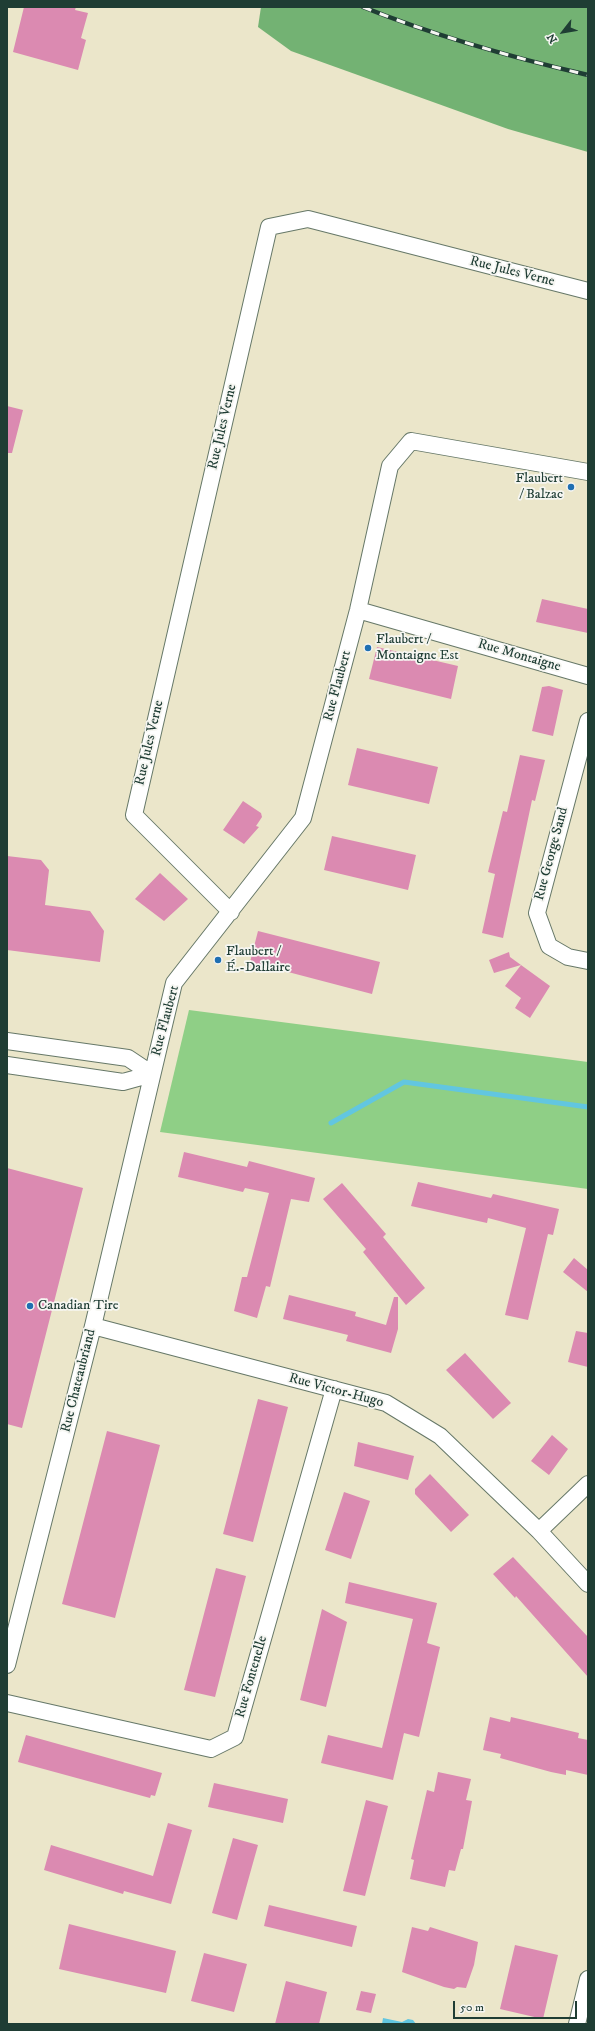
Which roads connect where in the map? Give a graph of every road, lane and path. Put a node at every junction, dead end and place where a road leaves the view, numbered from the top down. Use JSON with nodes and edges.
{"nodes":[{"id":1,"x":588,"y":291,"type":"edge"},
{"id":2,"x":588,"y":472,"type":"edge"},
{"id":3,"x":358,"y":610,"type":"junction"},
{"id":4,"x":588,"y":676,"type":"edge"},
{"id":5,"x":588,"y":721,"type":"edge"},
{"id":6,"x":231,"y":912,"type":"junction"},
{"id":7,"x":588,"y":961,"type":"edge"},
{"id":8,"x":7,"y":1041,"type":"edge"},
{"id":9,"x":7,"y":1065,"type":"edge"},
{"id":10,"x":152,"y":1074,"type":"junction"},
{"id":11,"x":93,"y":1326,"type":"junction"},
{"id":12,"x":334,"y":1389,"type":"junction"},
{"id":13,"x":588,"y":1484,"type":"edge"},
{"id":14,"x":539,"y":1531,"type":"junction"},
{"id":15,"x":588,"y":1584,"type":"edge"},
{"id":16,"x":7,"y":1665,"type":"edge"},
{"id":17,"x":7,"y":1703,"type":"edge"},
{"id":18,"x":588,"y":1979,"type":"edge"},
{"id":19,"x":577,"y":2024,"type":"edge"}],
"edges":[{"from":1,"to":6,"type":"street","name":"Rue Jules Verne"},
{"from":2,"to":3,"type":"street","name":"Rue Flaubert"},
{"from":3,"to":4,"type":"street","name":"Rue Montaigne"},
{"from":3,"to":6,"type":"street","name":"Rue Flaubert"},
{"from":5,"to":7,"type":"street","name":"Rue George Sand"},
{"from":6,"to":10,"type":"street","name":"Rue Flaubert"},
{"from":8,"to":10,"type":"street"},
{"from":9,"to":10,"type":"street"},
{"from":10,"to":11,"type":"street","name":"Rue Chateaubriand"},
{"from":11,"to":12,"type":"street","name":"Rue Victor-Hugo"},
{"from":11,"to":16,"type":"street","name":"Rue Chateaubriand"},
{"from":12,"to":14,"type":"street","name":"Rue Victor-Hugo"},
{"from":12,"to":17,"type":"street","name":"Rue Fontenelle"},
{"from":13,"to":14,"type":"street"},
{"from":14,"to":15,"type":"street","name":"Rue Victor-Hugo"},
{"from":18,"to":19,"type":"street"}]}
